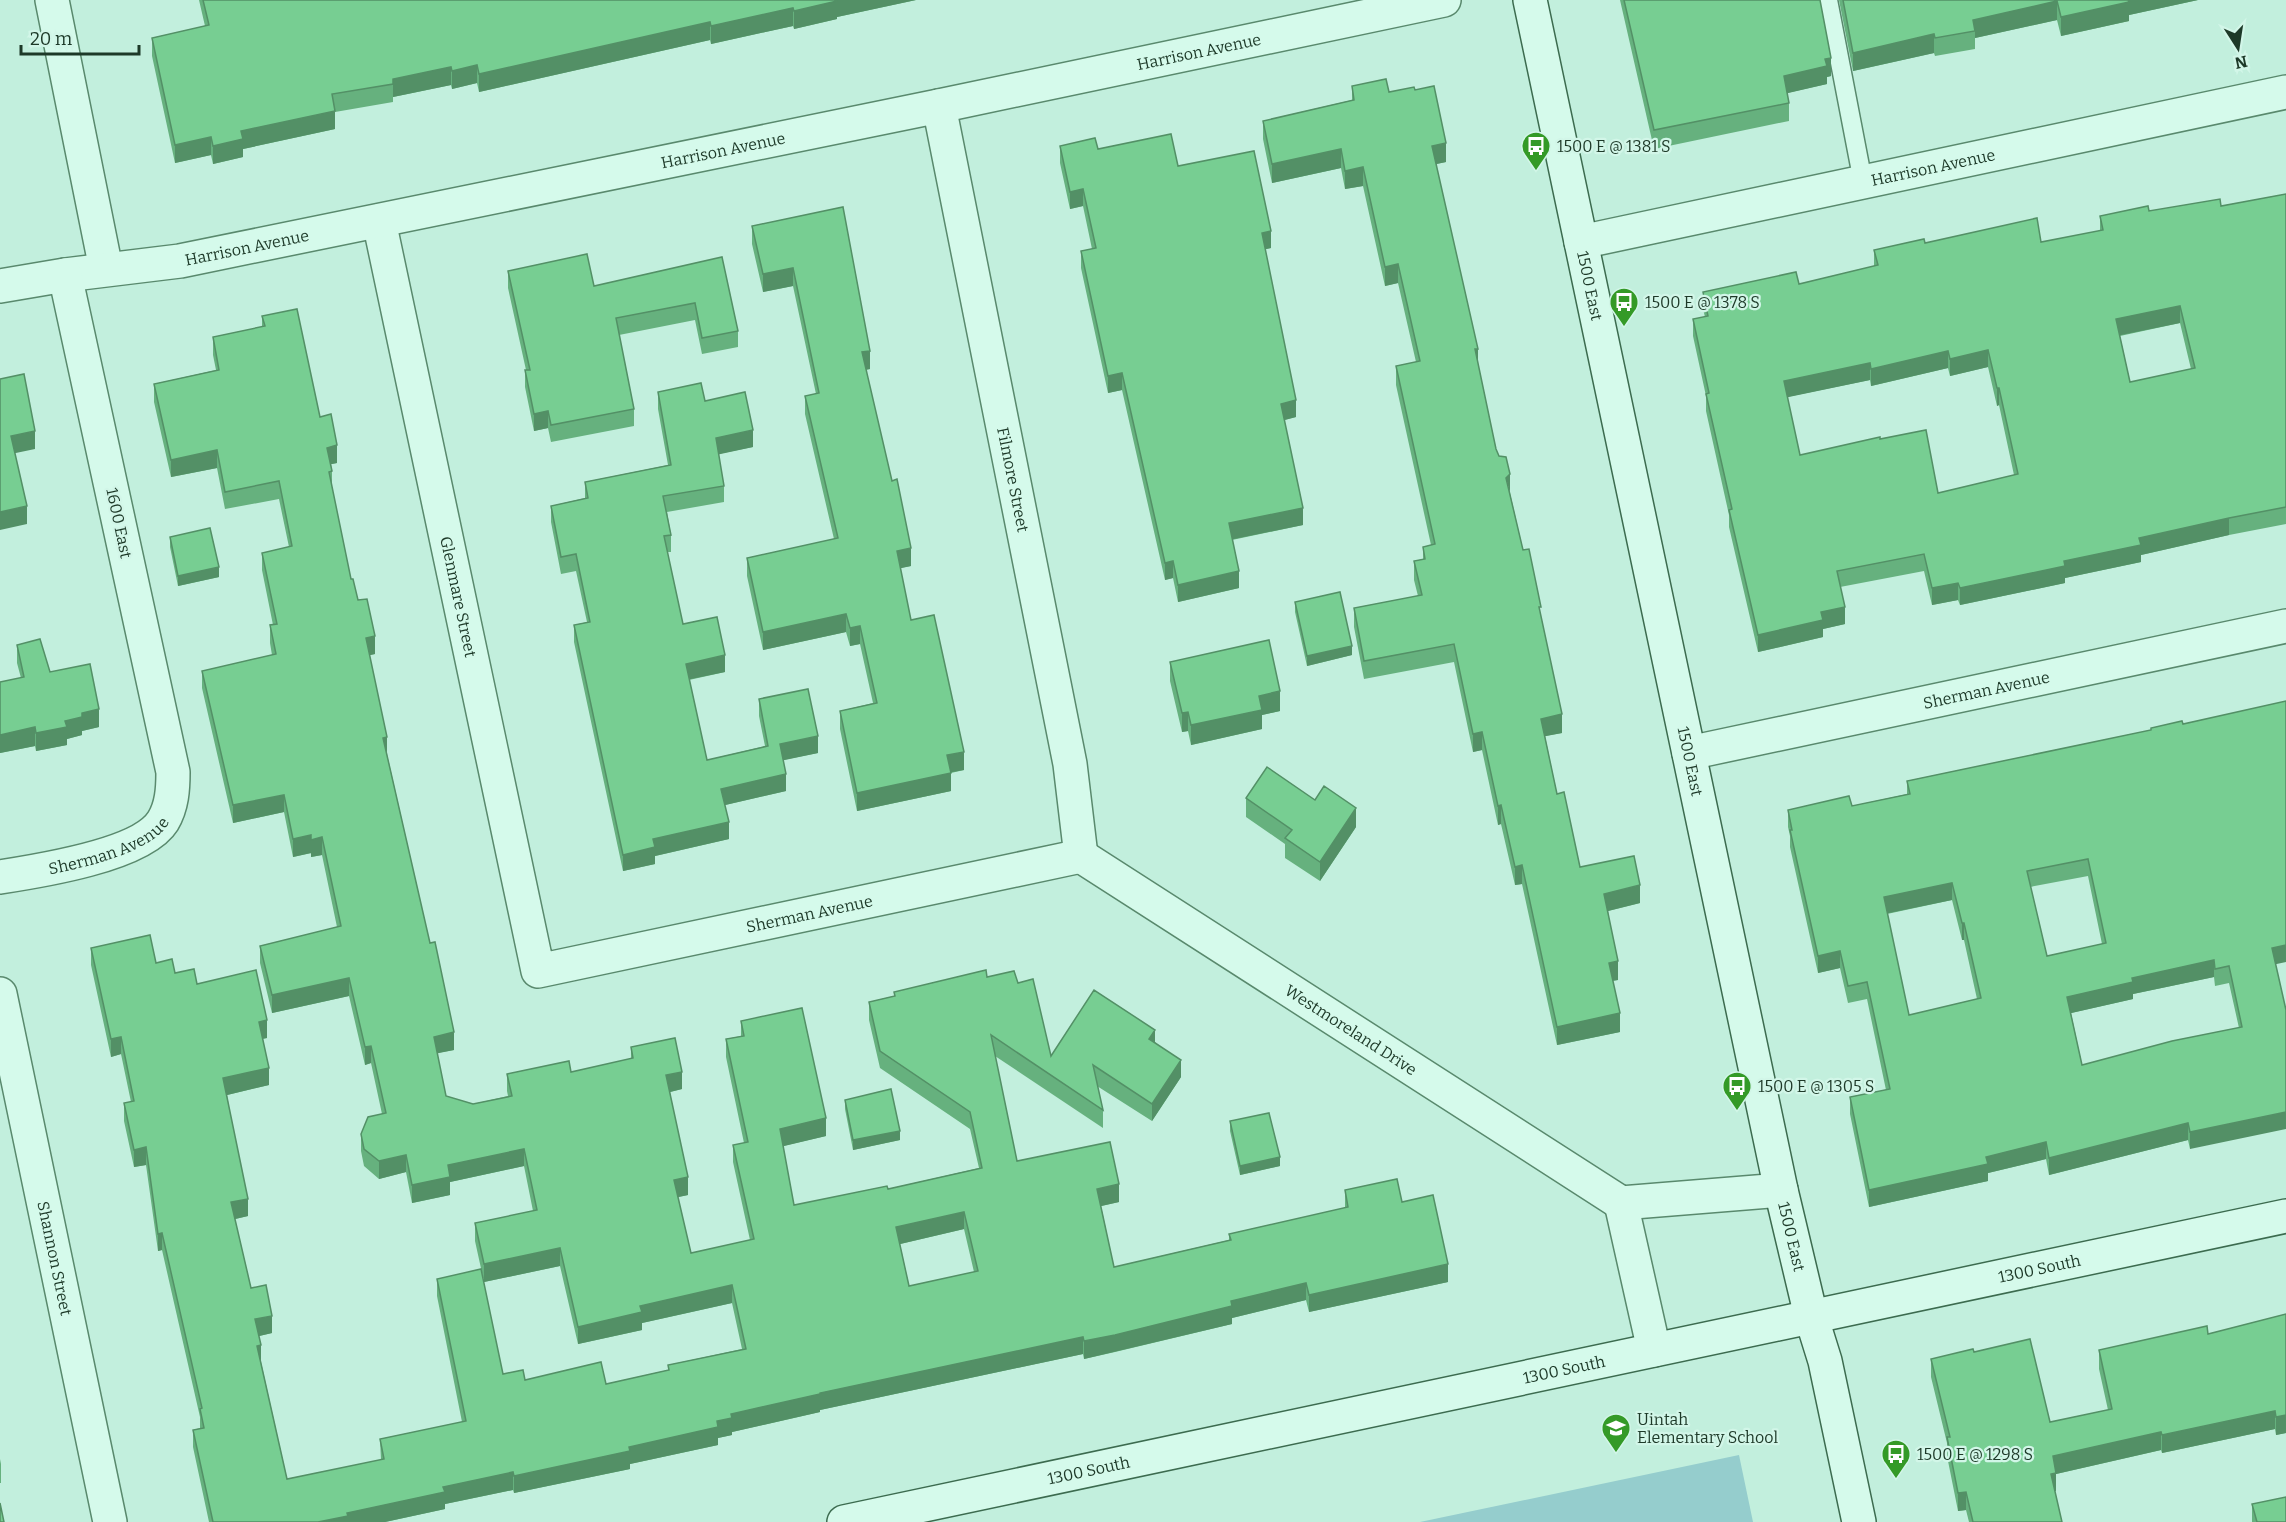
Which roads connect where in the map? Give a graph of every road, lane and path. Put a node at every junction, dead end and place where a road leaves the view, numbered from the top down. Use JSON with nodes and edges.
{"nodes":[{"id":1,"x":52,"y":0,"type":"edge"},
{"id":2,"x":1444,"y":0,"type":"edge"},
{"id":3,"x":1530,"y":0,"type":"edge"},
{"id":4,"x":1828,"y":0,"type":"edge"},
{"id":5,"x":2286,"y":92,"type":"edge"},
{"id":6,"x":939,"y":106,"type":"junction"},
{"id":7,"x":1863,"y":182,"type":"junction"},
{"id":8,"x":379,"y":221,"type":"junction"},
{"id":9,"x":1581,"y":242,"type":"junction"},
{"id":10,"x":106,"y":269,"type":"junction"},
{"id":11,"x":65,"y":275,"type":"junction"},
{"id":12,"x":0,"y":286,"type":"edge"},
{"id":13,"x":2286,"y":626,"type":"edge"},
{"id":14,"x":1689,"y":753,"type":"junction"},
{"id":15,"x":173,"y":772,"type":"joint"},
{"id":16,"x":1081,"y":856,"type":"junction"},
{"id":17,"x":0,"y":877,"type":"edge"},
{"id":18,"x":538,"y":971,"type":"joint"},
{"id":19,"x":0,"y":994,"type":"edge"},
{"id":20,"x":1781,"y":1190,"type":"junction"},
{"id":21,"x":1621,"y":1203,"type":"junction"},
{"id":22,"x":2286,"y":1216,"type":"edge"},
{"id":23,"x":1811,"y":1316,"type":"junction"},
{"id":24,"x":1654,"y":1350,"type":"junction"},
{"id":25,"x":862,"y":1520,"type":"edge"},
{"id":26,"x":110,"y":1522,"type":"edge"},
{"id":27,"x":1859,"y":1522,"type":"edge"}],
"edges":[{"from":1,"to":10,"type":"street"},
{"from":2,"to":6,"type":"street","name":"Harrison Avenue"},
{"from":3,"to":9,"type":"street","name":"1500 East"},
{"from":4,"to":7,"type":"lane"},
{"from":5,"to":7,"type":"street","name":"Harrison Avenue"},
{"from":6,"to":8,"type":"street","name":"Harrison Avenue"},
{"from":6,"to":16,"type":"street","name":"Filmore Street"},
{"from":7,"to":9,"type":"street","name":"Harrison Avenue"},
{"from":8,"to":10,"type":"street","name":"Harrison Avenue"},
{"from":8,"to":18,"type":"street","name":"Glenmare Street"},
{"from":9,"to":14,"type":"street","name":"1500 East"},
{"from":10,"to":11,"type":"street","name":"Harrison Avenue"},
{"from":11,"to":12,"type":"street","name":"Harrison Avenue"},
{"from":11,"to":15,"type":"street","name":"1600 East"},
{"from":13,"to":14,"type":"street","name":"Sherman Avenue"},
{"from":14,"to":20,"type":"street","name":"1500 East"},
{"from":15,"to":17,"type":"street","name":"Sherman Avenue"},
{"from":16,"to":18,"type":"street","name":"Sherman Avenue"},
{"from":16,"to":21,"type":"street","name":"Westmoreland Drive"},
{"from":19,"to":26,"type":"street","name":"Shannon Street"},
{"from":20,"to":21,"type":"street"},
{"from":20,"to":23,"type":"street","name":"1500 East"},
{"from":21,"to":24,"type":"street"},
{"from":22,"to":23,"type":"street","name":"1300 South"},
{"from":23,"to":24,"type":"street","name":"1300 South"},
{"from":23,"to":27,"type":"street","name":"1500 East"},
{"from":24,"to":25,"type":"street","name":"1300 South"}]}
